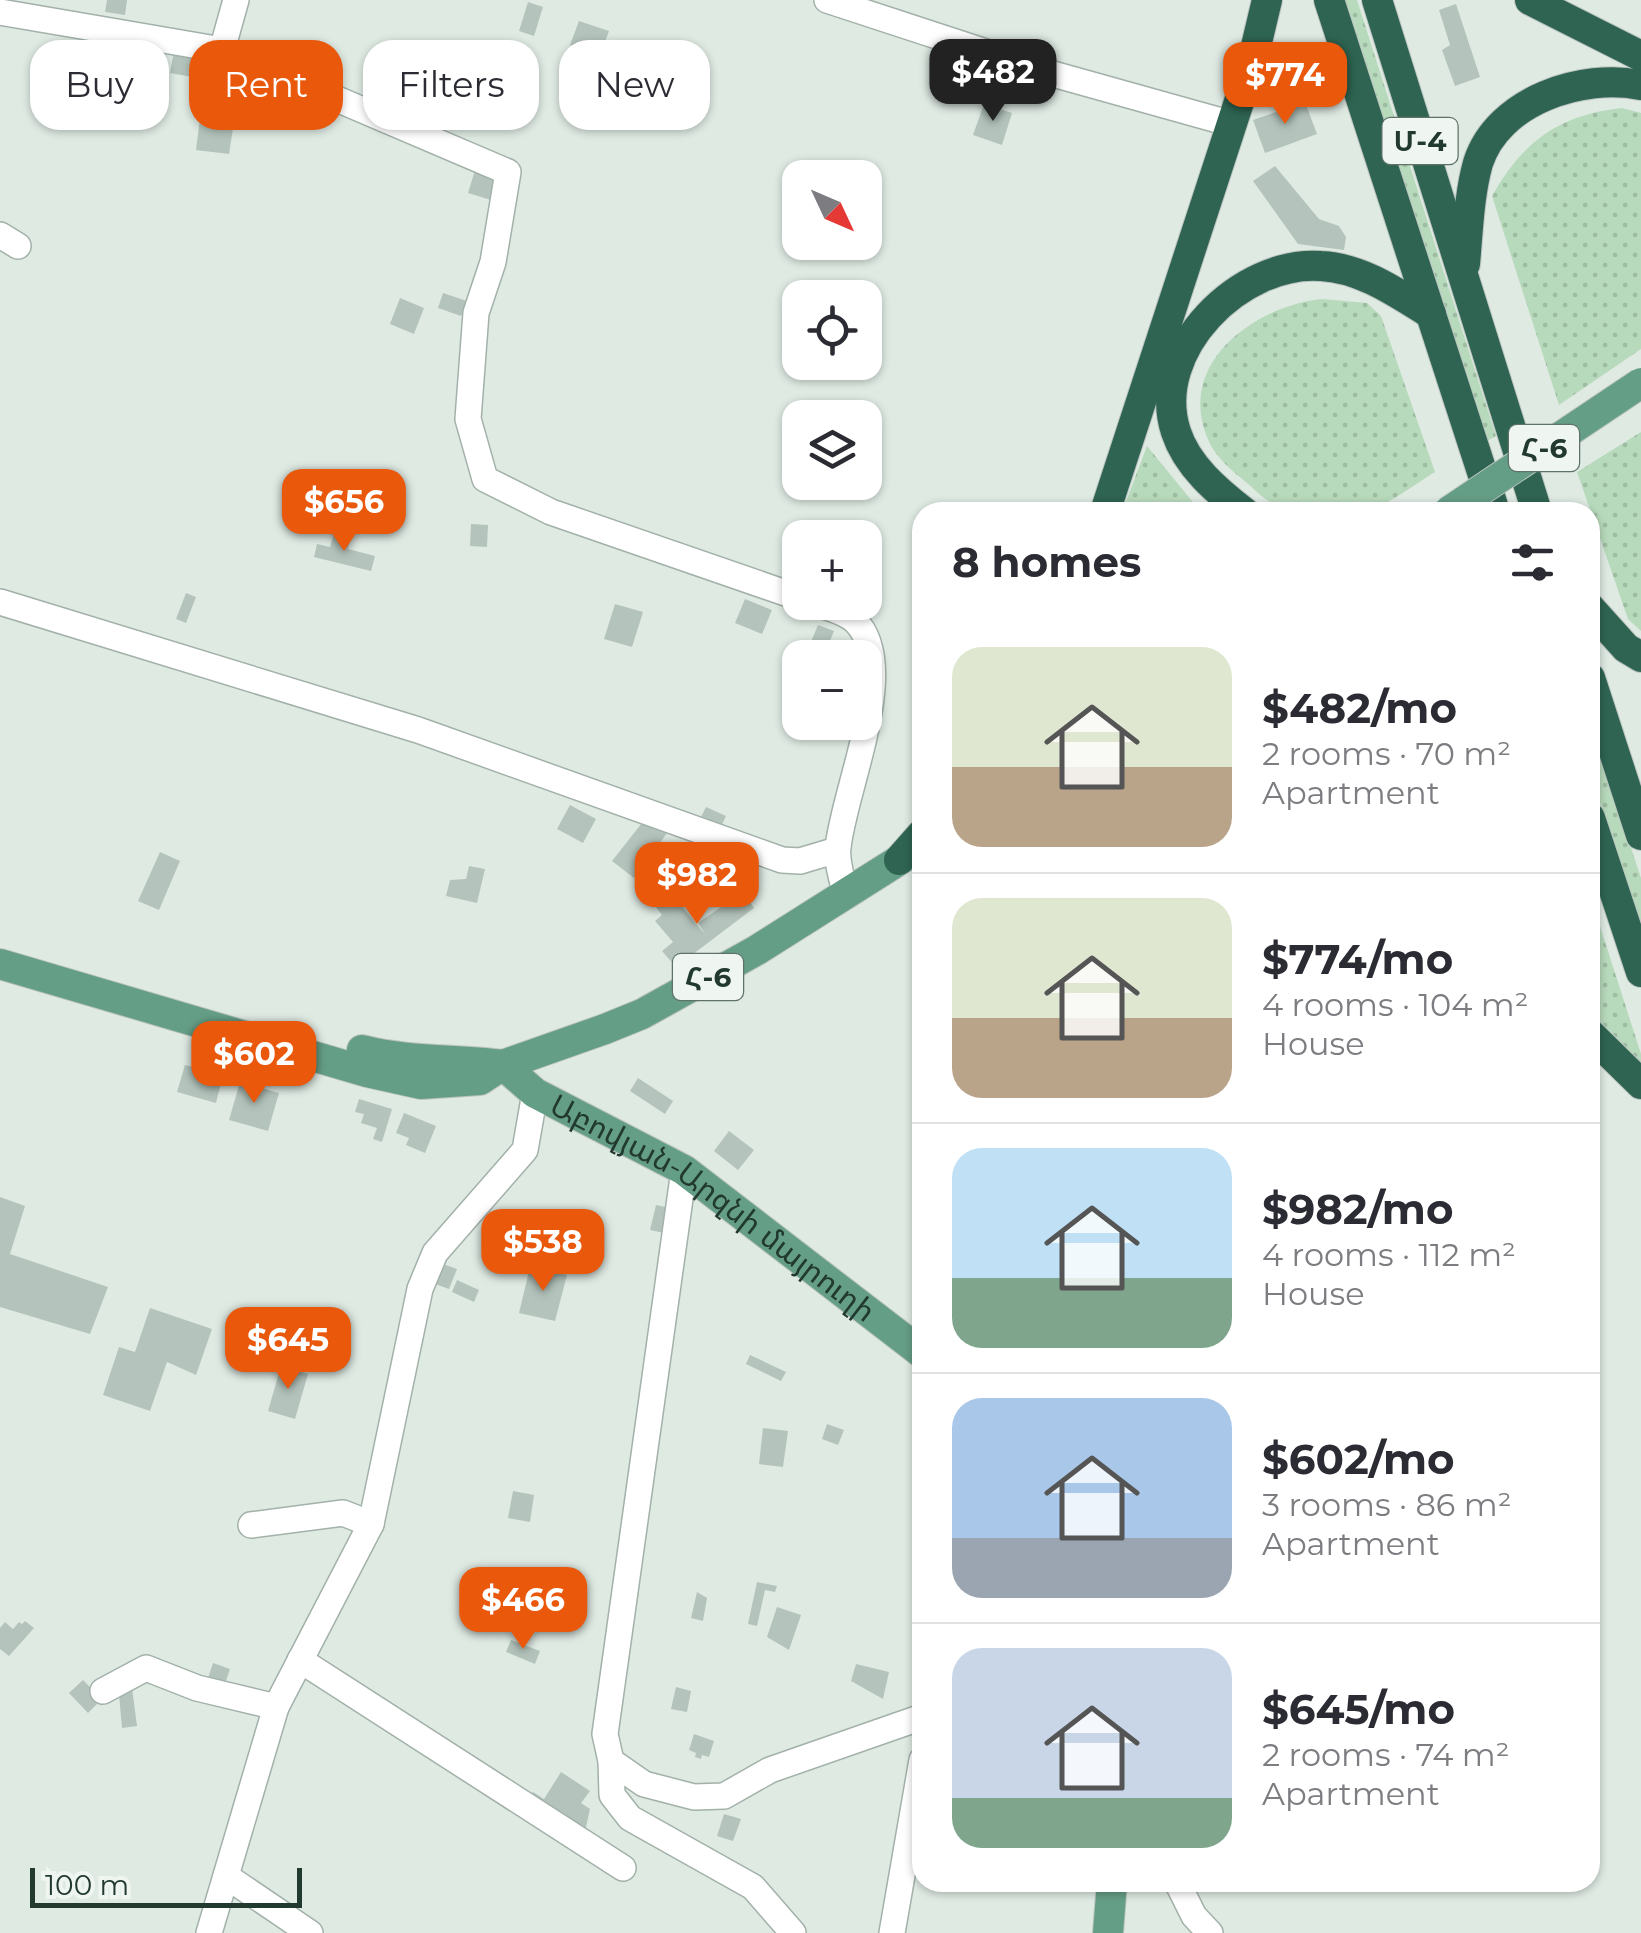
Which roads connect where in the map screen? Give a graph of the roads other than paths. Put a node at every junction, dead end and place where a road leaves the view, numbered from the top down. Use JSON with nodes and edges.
{"nodes":[{"id":1,"x":236,"y":0,"type":"edge"},
{"id":2,"x":827,"y":0,"type":"edge"},
{"id":3,"x":1267,"y":0,"type":"edge"},
{"id":4,"x":1328,"y":0,"type":"edge"},
{"id":5,"x":1377,"y":0,"type":"edge"},
{"id":6,"x":1530,"y":0,"type":"edge"},
{"id":7,"x":0,"y":12,"type":"edge"},
{"id":8,"x":225,"y":40,"type":"edge"},
{"id":9,"x":189,"y":44,"type":"edge"},
{"id":10,"x":1641,"y":56,"type":"edge"},
{"id":11,"x":1641,"y":86,"type":"edge"},
{"id":12,"x":343,"y":102,"type":"edge"},
{"id":13,"x":1232,"y":124,"type":"junction"},
{"id":14,"x":1464,"y":282,"type":"junction"},
{"id":15,"x":1432,"y":314,"type":"junction"},
{"id":16,"x":1641,"y":384,"type":"edge"},
{"id":17,"x":1108,"y":502,"type":"edge"},
{"id":18,"x":1232,"y":502,"type":"edge"},
{"id":19,"x":1463,"y":502,"type":"edge"},
{"id":20,"x":1492,"y":502,"type":"edge"},
{"id":21,"x":1533,"y":502,"type":"edge"},
{"id":22,"x":782,"y":592,"type":"edge"},
{"id":23,"x":0,"y":602,"type":"edge"},
{"id":24,"x":1600,"y":619,"type":"edge"},
{"id":25,"x":855,"y":620,"type":"edge"},
{"id":26,"x":1641,"y":658,"type":"edge"},
{"id":27,"x":1600,"y":709,"type":"edge"},
{"id":28,"x":1641,"y":835,"type":"edge"},
{"id":29,"x":1600,"y":848,"type":"edge"},
{"id":30,"x":837,"y":850,"type":"junction"},
{"id":31,"x":912,"y":856,"type":"edge"},
{"id":32,"x":845,"y":894,"type":"junction"},
{"id":33,"x":0,"y":943,"type":"edge"},
{"id":34,"x":0,"y":964,"type":"edge"},
{"id":35,"x":1641,"y":972,"type":"edge"},
{"id":36,"x":1600,"y":1044,"type":"edge"},
{"id":37,"x":503,"y":1065,"type":"junction"},
{"id":38,"x":1641,"y":1084,"type":"edge"},
{"id":39,"x":535,"y":1093,"type":"junction"},
{"id":40,"x":684,"y":1170,"type":"junction"},
{"id":41,"x":912,"y":1345,"type":"edge"},
{"id":42,"x":371,"y":1524,"type":"junction"},
{"id":43,"x":251,"y":1525,"type":"dead end"},
{"id":44,"x":300,"y":1660,"type":"junction"},
{"id":45,"x":103,"y":1690,"type":"dead end"},
{"id":46,"x":276,"y":1706,"type":"junction"},
{"id":47,"x":912,"y":1720,"type":"edge"},
{"id":48,"x":611,"y":1761,"type":"junction"},
{"id":49,"x":912,"y":1818,"type":"edge"},
{"id":50,"x":623,"y":1868,"type":"dead end"},
{"id":51,"x":226,"y":1876,"type":"junction"},
{"id":52,"x":1111,"y":1892,"type":"edge"},
{"id":53,"x":1182,"y":1892,"type":"edge"},
{"id":54,"x":210,"y":1933,"type":"edge"},
{"id":55,"x":310,"y":1933,"type":"edge"},
{"id":56,"x":793,"y":1933,"type":"edge"},
{"id":57,"x":892,"y":1933,"type":"edge"},
{"id":58,"x":1108,"y":1933,"type":"edge"},
{"id":59,"x":1210,"y":1933,"type":"edge"}],
"edges":[{"from":1,"to":8,"type":"street"},
{"from":2,"to":13,"type":"street"},
{"from":3,"to":13,"type":"highway"},
{"from":4,"to":15,"type":"highway","number":"Մ-4"},
{"from":5,"to":14,"type":"highway","number":"Մ-4"},
{"from":6,"to":10,"type":"highway"},
{"from":7,"to":9,"type":"street"},
{"from":11,"to":14,"type":"highway"},
{"from":12,"to":22,"type":"street"},
{"from":13,"to":17,"type":"highway"},
{"from":14,"to":21,"type":"highway","number":"Մ-4"},
{"from":15,"to":18,"type":"highway"},
{"from":15,"to":20,"type":"highway","number":"Մ-4"},
{"from":16,"to":19,"type":"main road","number":"Հ-6","bridge":true},
{"from":23,"to":30,"type":"street"},
{"from":24,"to":26,"type":"highway"},
{"from":25,"to":30,"type":"street"},
{"from":27,"to":28,"type":"highway"},
{"from":29,"to":35,"type":"highway"},
{"from":30,"to":32,"type":"street"},
{"from":31,"to":32,"type":"main road","number":"Հ-6"},
{"from":32,"to":37,"type":"main road","number":"Հ-6"},
{"from":33,"to":37,"type":"main road"},
{"from":34,"to":37,"type":"main road"},
{"from":36,"to":38,"type":"highway"},
{"from":37,"to":39,"type":"main road","name":"Աբովյան-Արզնի մայրուղի"},
{"from":39,"to":40,"type":"main road","name":"Աբովյան-Արզնի մայրուղի"},
{"from":39,"to":42,"type":"street"},
{"from":40,"to":41,"type":"main road","name":"Աբովյան-Արզնի մայրուղի"},
{"from":40,"to":48,"type":"street"},
{"from":42,"to":43,"type":"street"},
{"from":42,"to":44,"type":"street"},
{"from":44,"to":46,"type":"street"},
{"from":44,"to":50,"type":"street"},
{"from":45,"to":46,"type":"street"},
{"from":46,"to":51,"type":"street"},
{"from":47,"to":48,"type":"street"},
{"from":48,"to":56,"type":"street"},
{"from":49,"to":57,"type":"street"},
{"from":51,"to":54,"type":"street"},
{"from":51,"to":55,"type":"street"},
{"from":52,"to":58,"type":"main road"},
{"from":53,"to":59,"type":"street"}]}
